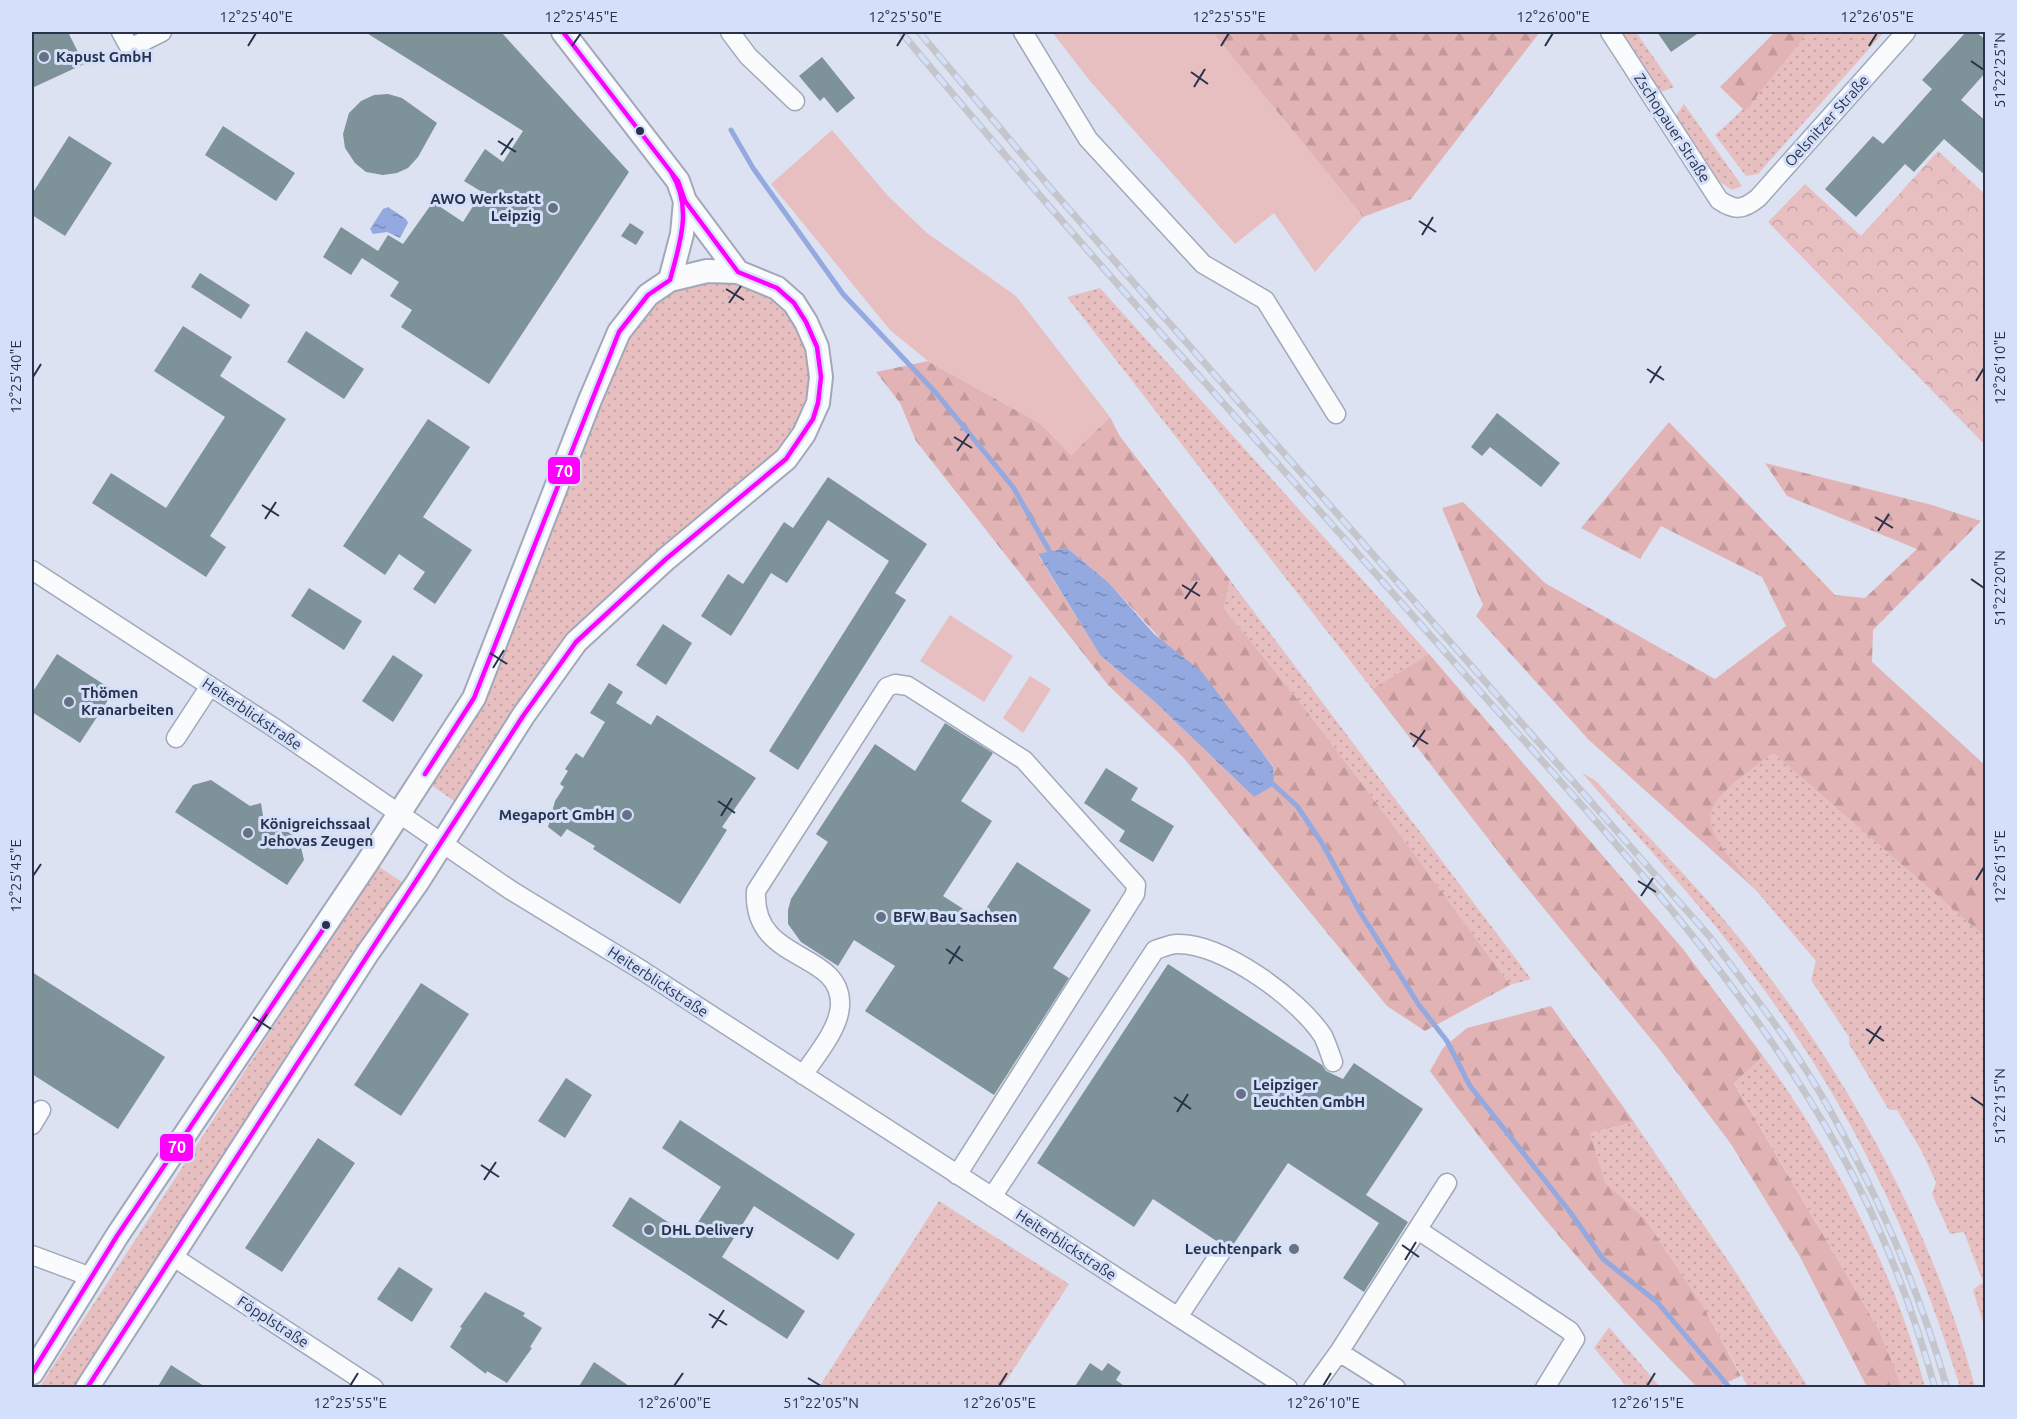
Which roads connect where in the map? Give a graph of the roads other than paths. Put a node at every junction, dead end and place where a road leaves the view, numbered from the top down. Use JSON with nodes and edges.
{"nodes":[{"id":1,"x":121,"y":32,"type":"edge"},
{"id":2,"x":162,"y":32,"type":"edge"},
{"id":3,"x":563,"y":32,"type":"edge"},
{"id":4,"x":730,"y":32,"type":"edge"},
{"id":5,"x":1023,"y":32,"type":"edge"},
{"id":6,"x":1610,"y":32,"type":"edge"},
{"id":7,"x":1906,"y":32,"type":"edge"},
{"id":8,"x":795,"y":101,"type":"dead end"},
{"id":9,"x":686,"y":201,"type":"junction"},
{"id":10,"x":1746,"y":209,"type":"joint"},
{"id":11,"x":738,"y":272,"type":"junction"},
{"id":12,"x":670,"y":280,"type":"junction"},
{"id":13,"x":1336,"y":414,"type":"dead end"},
{"id":14,"x":32,"y":570,"type":"edge"},
{"id":15,"x":210,"y":686,"type":"junction"},
{"id":16,"x":176,"y":738,"type":"dead end"},
{"id":17,"x":400,"y":813,"type":"junction"},
{"id":18,"x":443,"y":843,"type":"junction"},
{"id":19,"x":1333,"y":1062,"type":"dead end"},
{"id":20,"x":803,"y":1075,"type":"junction"},
{"id":21,"x":957,"y":1175,"type":"junction"},
{"id":22,"x":1447,"y":1183,"type":"dead end"},
{"id":23,"x":992,"y":1197,"type":"junction"},
{"id":24,"x":1418,"y":1230,"type":"junction"},
{"id":25,"x":1221,"y":1252,"type":"dead end"},
{"id":26,"x":32,"y":1255,"type":"edge"},
{"id":27,"x":172,"y":1256,"type":"junction"},
{"id":28,"x":91,"y":1277,"type":"junction"},
{"id":29,"x":1178,"y":1317,"type":"junction"},
{"id":30,"x":1339,"y":1352,"type":"junction"},
{"id":31,"x":32,"y":1373,"type":"edge"},
{"id":32,"x":87,"y":1388,"type":"edge"},
{"id":33,"x":374,"y":1388,"type":"edge"},
{"id":34,"x":1288,"y":1388,"type":"edge"},
{"id":35,"x":1313,"y":1388,"type":"edge"},
{"id":36,"x":1396,"y":1388,"type":"edge"},
{"id":37,"x":1545,"y":1388,"type":"edge"}],
"edges":[{"from":1,"to":2,"type":"street"},
{"from":3,"to":9,"type":"main road"},
{"from":4,"to":8,"type":"street"},
{"from":5,"to":13,"type":"street"},
{"from":6,"to":10,"type":"street","name":"Zschopauer Straße"},
{"from":7,"to":10,"type":"street","name":"Oelsnitzer Straße"},
{"from":9,"to":11,"type":"main road"},
{"from":9,"to":12,"type":"main road"},
{"from":11,"to":12,"type":"main road"},
{"from":11,"to":18,"type":"main road"},
{"from":12,"to":17,"type":"main road"},
{"from":14,"to":15,"type":"street","name":"Heiterblickstraße"},
{"from":15,"to":16,"type":"street"},
{"from":15,"to":17,"type":"street","name":"Heiterblickstraße"},
{"from":17,"to":18,"type":"street","name":"Heiterblickstraße"},
{"from":17,"to":28,"type":"main road"},
{"from":18,"to":20,"type":"street","name":"Heiterblickstraße"},
{"from":18,"to":27,"type":"main road"},
{"from":19,"to":23,"type":"street"},
{"from":20,"to":21,"type":"street","name":"Heiterblickstraße"},
{"from":20,"to":21,"type":"street"},
{"from":21,"to":23,"type":"street","name":"Heiterblickstraße"},
{"from":22,"to":24,"type":"street"},
{"from":23,"to":29,"type":"street","name":"Heiterblickstraße"},
{"from":24,"to":30,"type":"street"},
{"from":24,"to":37,"type":"street"},
{"from":25,"to":29,"type":"street"},
{"from":26,"to":28,"type":"street"},
{"from":27,"to":32,"type":"main road"},
{"from":27,"to":33,"type":"street","name":"Föpplstraße"},
{"from":28,"to":31,"type":"main road"},
{"from":29,"to":34,"type":"street","name":"Heiterblickstraße"},
{"from":30,"to":35,"type":"street"},
{"from":30,"to":36,"type":"street"}]}
